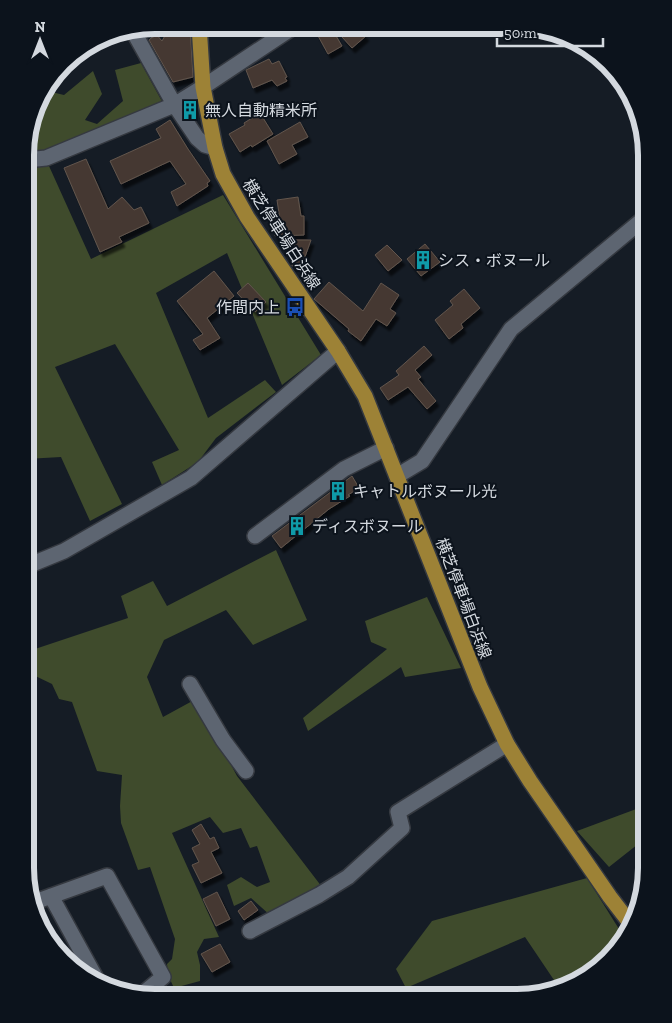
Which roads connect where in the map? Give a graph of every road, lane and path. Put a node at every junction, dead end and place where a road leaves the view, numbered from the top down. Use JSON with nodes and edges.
{"nodes":[{"id":1,"x":200,"y":34,"type":"edge"},
{"id":2,"x":284,"y":34,"type":"edge"},
{"id":3,"x":136,"y":35,"type":"edge"},
{"id":4,"x":203,"y":87,"type":"junction"},
{"id":5,"x":174,"y":105,"type":"junction"},
{"id":6,"x":215,"y":148,"type":"junction"},
{"id":7,"x":34,"y":159,"type":"edge"},
{"id":8,"x":638,"y":223,"type":"edge"},
{"id":9,"x":338,"y":351,"type":"junction"},
{"id":10,"x":386,"y":448,"type":"junction"},
{"id":11,"x":398,"y":476,"type":"junction"},
{"id":12,"x":254,"y":536,"type":"dead end"},
{"id":13,"x":34,"y":564,"type":"edge"},
{"id":14,"x":190,"y":684,"type":"dead end"},
{"id":15,"x":507,"y":744,"type":"junction"},
{"id":16,"x":246,"y":771,"type":"dead end"},
{"id":17,"x":52,"y":896,"type":"junction"},
{"id":18,"x":38,"y":901,"type":"edge"},
{"id":19,"x":627,"y":919,"type":"edge"},
{"id":20,"x":250,"y":931,"type":"dead end"},
{"id":21,"x":93,"y":972,"type":"edge"},
{"id":22,"x":149,"y":989,"type":"edge"}],
"edges":[{"from":1,"to":4,"type":"main road","name":"横芝停車場白浜線"},
{"from":2,"to":4,"type":"street"},
{"from":3,"to":5,"type":"street"},
{"from":4,"to":5,"type":"street"},
{"from":4,"to":6,"type":"main road","name":"横芝停車場白浜線"},
{"from":5,"to":6,"type":"street"},
{"from":5,"to":7,"type":"street"},
{"from":6,"to":9,"type":"main road","name":"横芝停車場白浜線"},
{"from":8,"to":11,"type":"street"},
{"from":9,"to":10,"type":"main road","name":"横芝停車場白浜線"},
{"from":9,"to":13,"type":"street"},
{"from":10,"to":11,"type":"main road","name":"横芝停車場白浜線"},
{"from":10,"to":12,"type":"street"},
{"from":11,"to":15,"type":"main road","name":"横芝停車場白浜線"},
{"from":14,"to":16,"type":"street"},
{"from":15,"to":19,"type":"main road","name":"横芝停車場白浜線"},
{"from":15,"to":20,"type":"street"},
{"from":17,"to":18,"type":"street"},
{"from":17,"to":21,"type":"street"},
{"from":17,"to":22,"type":"street"}]}
